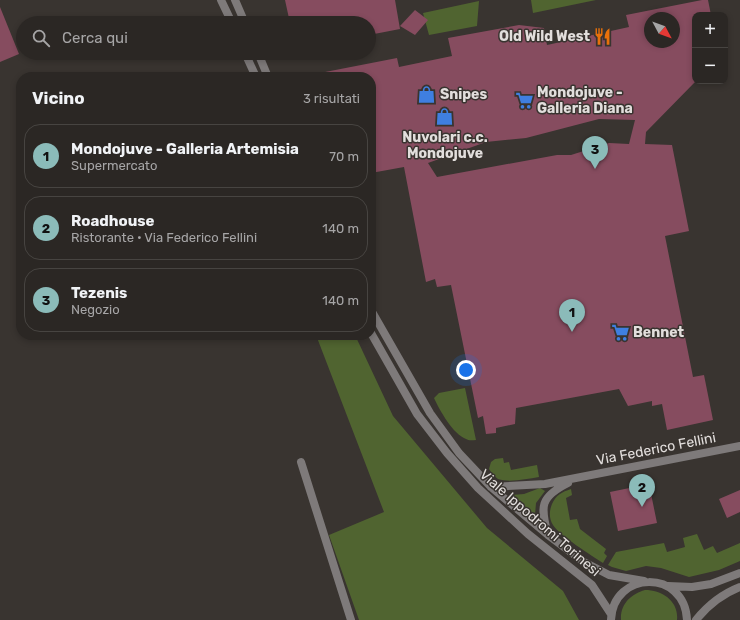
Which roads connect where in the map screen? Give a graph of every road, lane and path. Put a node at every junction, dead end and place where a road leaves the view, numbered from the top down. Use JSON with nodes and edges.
{"nodes":[{"id":1,"x":221,"y":0,"type":"edge"},
{"id":2,"x":235,"y":0,"type":"edge"},
{"id":3,"x":229,"y":16,"type":"edge"},
{"id":4,"x":242,"y":16,"type":"edge"},
{"id":5,"x":248,"y":60,"type":"edge"},
{"id":6,"x":261,"y":60,"type":"edge"},
{"id":7,"x":254,"y":72,"type":"edge"},
{"id":8,"x":266,"y":72,"type":"edge"},
{"id":9,"x":376,"y":319,"type":"edge"},
{"id":10,"x":375,"y":340,"type":"edge"},
{"id":11,"x":740,"y":446,"type":"edge"},
{"id":12,"x":301,"y":462,"type":"dead end"},
{"id":13,"x":577,"y":478,"type":"junction"},
{"id":14,"x":491,"y":487,"type":"junction"},
{"id":15,"x":548,"y":535,"type":"junction"},
{"id":16,"x":740,"y":573,"type":"edge"},
{"id":17,"x":644,"y":581,"type":"junction"},
{"id":18,"x":668,"y":586,"type":"junction"},
{"id":19,"x":740,"y":587,"type":"edge"},
{"id":20,"x":611,"y":617,"type":"edge"},
{"id":21,"x":351,"y":620,"type":"edge"},
{"id":22,"x":687,"y":620,"type":"edge"},
{"id":23,"x":696,"y":620,"type":"edge"}],
"edges":[{"from":1,"to":3,"type":"street"},
{"from":2,"to":4,"type":"street"},
{"from":5,"to":7,"type":"street"},
{"from":6,"to":8,"type":"street"},
{"from":9,"to":14,"type":"street","name":"Viale Ippodromi Torinesi"},
{"from":10,"to":20,"type":"street","name":"Viale Ippodromi Torinesi"},
{"from":11,"to":13,"type":"street","name":"Via Federico Fellini"},
{"from":12,"to":21,"type":"street"},
{"from":13,"to":14,"type":"street","name":"Via Federico Fellini"},
{"from":13,"to":15,"type":"street","name":"Via Federico Fellini"},
{"from":14,"to":15,"type":"street","name":"Viale Ippodromi Torinesi"},
{"from":15,"to":17,"type":"street","name":"Viale Ippodromi Torinesi"},
{"from":16,"to":18,"type":"street","name":"Viale Ippodromi Torinesi"},
{"from":17,"to":18,"type":"street","name":"Viale Ippodromi Torinesi"},
{"from":17,"to":20,"type":"street"},
{"from":18,"to":22,"type":"street"},
{"from":19,"to":23,"type":"street"}]}
